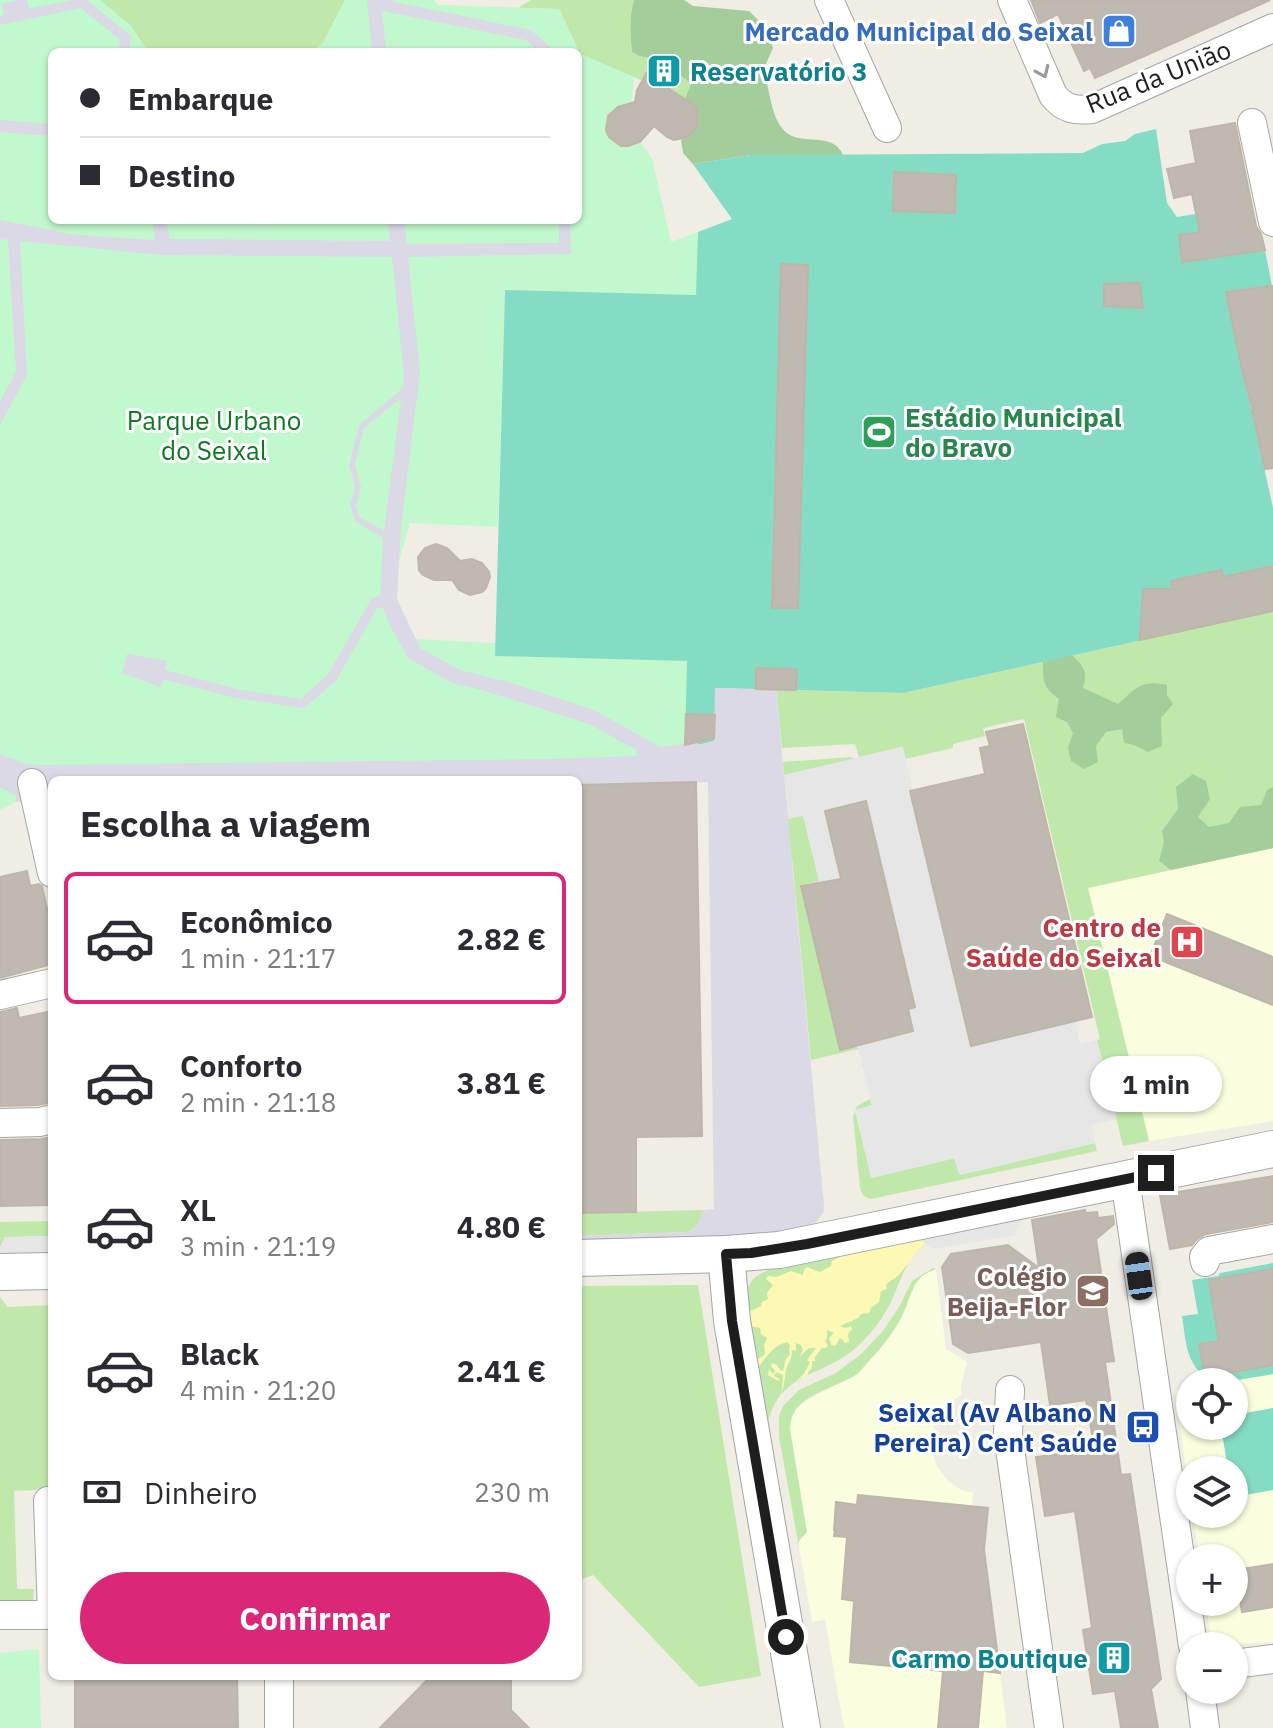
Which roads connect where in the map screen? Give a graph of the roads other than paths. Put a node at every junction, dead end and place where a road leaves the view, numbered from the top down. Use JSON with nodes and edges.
{"nodes":[{"id":1,"x":829,"y":0,"type":"edge"},
{"id":2,"x":1012,"y":0,"type":"edge"},
{"id":3,"x":1273,"y":28,"type":"edge"},
{"id":4,"x":1252,"y":123,"type":"dead end"},
{"id":5,"x":887,"y":128,"type":"dead end"},
{"id":6,"x":1273,"y":222,"type":"edge"},
{"id":7,"x":32,"y":783,"type":"dead end"},
{"id":8,"x":48,"y":855,"type":"edge"},
{"id":9,"x":48,"y":984,"type":"edge"},
{"id":10,"x":0,"y":995,"type":"edge"},
{"id":11,"x":48,"y":1120,"type":"edge"},
{"id":12,"x":0,"y":1123,"type":"edge"},
{"id":13,"x":1273,"y":1149,"type":"edge"},
{"id":14,"x":1125,"y":1179,"type":"junction"},
{"id":15,"x":1273,"y":1239,"type":"edge"},
{"id":16,"x":726,"y":1254,"type":"junction"},
{"id":17,"x":582,"y":1258,"type":"edge"},
{"id":18,"x":1205,"y":1262,"type":"dead end"},
{"id":19,"x":48,"y":1271,"type":"edge"},
{"id":20,"x":0,"y":1272,"type":"edge"},
{"id":21,"x":1010,"y":1390,"type":"dead end"},
{"id":22,"x":0,"y":1615,"type":"edge"},
{"id":23,"x":48,"y":1615,"type":"edge"},
{"id":24,"x":1191,"y":1632,"type":"edge"},
{"id":25,"x":1273,"y":1659,"type":"edge"},
{"id":26,"x":1248,"y":1662,"type":"edge"},
{"id":27,"x":279,"y":1680,"type":"edge"},
{"id":28,"x":1202,"y":1704,"type":"edge"},
{"id":29,"x":279,"y":1728,"type":"edge"},
{"id":30,"x":802,"y":1728,"type":"edge"},
{"id":31,"x":1049,"y":1728,"type":"edge"},
{"id":32,"x":1205,"y":1728,"type":"edge"}],
"edges":[{"from":1,"to":5,"type":"street"},
{"from":2,"to":3,"type":"street","name":"Rua da União","one_way":true},
{"from":4,"to":6,"type":"street"},
{"from":7,"to":8,"type":"street"},
{"from":9,"to":10,"type":"street"},
{"from":11,"to":12,"type":"street"},
{"from":13,"to":14,"type":"street"},
{"from":14,"to":16,"type":"street"},
{"from":14,"to":24,"type":"street"},
{"from":15,"to":18,"type":"street"},
{"from":16,"to":17,"type":"street"},
{"from":16,"to":30,"type":"street"},
{"from":19,"to":20,"type":"street"},
{"from":21,"to":31,"type":"street"},
{"from":22,"to":23,"type":"street"},
{"from":25,"to":26,"type":"street"},
{"from":27,"to":29,"type":"street"},
{"from":28,"to":32,"type":"street"}]}
